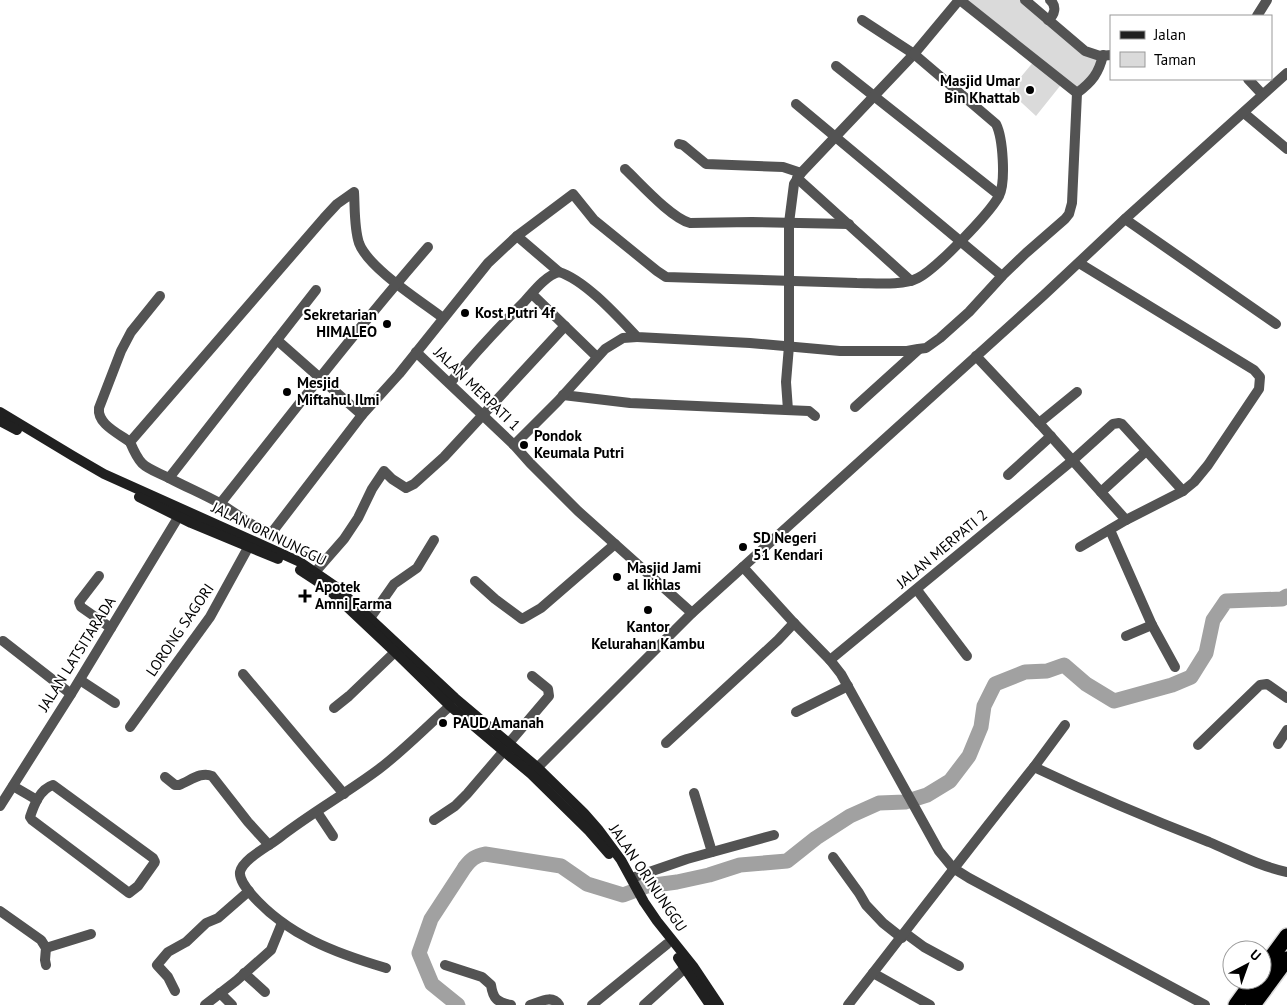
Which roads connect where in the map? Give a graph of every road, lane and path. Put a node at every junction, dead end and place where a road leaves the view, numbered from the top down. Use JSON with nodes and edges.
{"nodes":[{"id":1,"x":960,"y":0,"type":"edge"},
{"id":2,"x":1025,"y":0,"type":"edge"},
{"id":3,"x":1050,"y":0,"type":"edge"},
{"id":4,"x":1267,"y":0,"type":"edge"},
{"id":5,"x":1258,"y":15,"type":"edge"},
{"id":6,"x":862,"y":20,"type":"dead end"},
{"id":7,"x":1048,"y":20,"type":"junction"},
{"id":8,"x":914,"y":54,"type":"junction"},
{"id":9,"x":1107,"y":55,"type":"edge"},
{"id":10,"x":836,"y":66,"type":"dead end"},
{"id":11,"x":1287,"y":73,"type":"edge"},
{"id":12,"x":1249,"y":80,"type":"edge"},
{"id":13,"x":1077,"y":93,"type":"junction"},
{"id":14,"x":1262,"y":94,"type":"junction"},
{"id":15,"x":874,"y":96,"type":"junction"},
{"id":16,"x":796,"y":104,"type":"dead end"},
{"id":17,"x":1244,"y":113,"type":"junction"},
{"id":18,"x":835,"y":138,"type":"junction"},
{"id":19,"x":679,"y":144,"type":"dead end"},
{"id":20,"x":1287,"y":150,"type":"edge"},
{"id":21,"x":625,"y":169,"type":"dead end"},
{"id":22,"x":799,"y":175,"type":"junction"},
{"id":23,"x":999,"y":195,"type":"junction"},
{"id":24,"x":1125,"y":219,"type":"junction"},
{"id":25,"x":789,"y":223,"type":"junction"},
{"id":26,"x":849,"y":224,"type":"junction"},
{"id":27,"x":517,"y":236,"type":"junction"},
{"id":28,"x":960,"y":241,"type":"junction"},
{"id":29,"x":428,"y":247,"type":"dead end"},
{"id":30,"x":1079,"y":263,"type":"junction"},
{"id":31,"x":559,"y":272,"type":"junction"},
{"id":32,"x":1002,"y":276,"type":"junction"},
{"id":33,"x":789,"y":281,"type":"junction"},
{"id":34,"x":911,"y":281,"type":"junction"},
{"id":35,"x":397,"y":283,"type":"junction"},
{"id":36,"x":316,"y":290,"type":"dead end"},
{"id":37,"x":532,"y":294,"type":"junction"},
{"id":38,"x":160,"y":296,"type":"dead end"},
{"id":39,"x":443,"y":318,"type":"junction"},
{"id":40,"x":1276,"y":324,"type":"dead end"},
{"id":41,"x":565,"y":326,"type":"junction"},
{"id":42,"x":637,"y":337,"type":"junction"},
{"id":43,"x":277,"y":340,"type":"junction"},
{"id":44,"x":789,"y":346,"type":"junction"},
{"id":45,"x":918,"y":350,"type":"junction"},
{"id":46,"x":416,"y":352,"type":"junction"},
{"id":47,"x":976,"y":356,"type":"junction"},
{"id":48,"x":597,"y":358,"type":"junction"},
{"id":49,"x":320,"y":378,"type":"junction"},
{"id":50,"x":450,"y":383,"type":"junction"},
{"id":51,"x":1077,"y":392,"type":"dead end"},
{"id":52,"x":563,"y":395,"type":"junction"},
{"id":53,"x":855,"y":407,"type":"dead end"},
{"id":54,"x":788,"y":410,"type":"junction"},
{"id":55,"x":0,"y":412,"type":"edge"},
{"id":56,"x":362,"y":415,"type":"junction"},
{"id":57,"x":483,"y":415,"type":"junction"},
{"id":58,"x":815,"y":416,"type":"dead end"},
{"id":59,"x":0,"y":421,"type":"edge"},
{"id":60,"x":1039,"y":423,"type":"junction"},
{"id":61,"x":1051,"y":436,"type":"junction"},
{"id":62,"x":130,"y":442,"type":"junction"},
{"id":63,"x":514,"y":445,"type":"junction"},
{"id":64,"x":1146,"y":451,"type":"junction"},
{"id":65,"x":67,"y":455,"type":"junction"},
{"id":66,"x":1073,"y":460,"type":"junction"},
{"id":67,"x":1008,"y":475,"type":"dead end"},
{"id":68,"x":169,"y":478,"type":"junction"},
{"id":69,"x":1183,"y":491,"type":"junction"},
{"id":70,"x":1101,"y":492,"type":"junction"},
{"id":71,"x":220,"y":504,"type":"junction"},
{"id":72,"x":181,"y":514,"type":"junction"},
{"id":73,"x":1126,"y":520,"type":"junction"},
{"id":74,"x":1110,"y":530,"type":"junction"},
{"id":75,"x":270,"y":531,"type":"junction"},
{"id":76,"x":434,"y":540,"type":"dead end"},
{"id":77,"x":615,"y":544,"type":"junction"},
{"id":78,"x":248,"y":546,"type":"junction"},
{"id":79,"x":1080,"y":547,"type":"dead end"},
{"id":80,"x":263,"y":549,"type":"junction"},
{"id":81,"x":743,"y":567,"type":"junction"},
{"id":82,"x":316,"y":571,"type":"junction"},
{"id":83,"x":99,"y":576,"type":"dead end"},
{"id":84,"x":474,"y":581,"type":"dead end"},
{"id":85,"x":917,"y":590,"type":"junction"},
{"id":86,"x":692,"y":612,"type":"junction"},
{"id":87,"x":368,"y":621,"type":"junction"},
{"id":88,"x":794,"y":623,"type":"junction"},
{"id":89,"x":1152,"y":625,"type":"junction"},
{"id":90,"x":111,"y":628,"type":"junction"},
{"id":91,"x":1126,"y":636,"type":"dead end"},
{"id":92,"x":3,"y":641,"type":"dead end"},
{"id":93,"x":395,"y":652,"type":"junction"},
{"id":94,"x":967,"y":656,"type":"dead end"},
{"id":95,"x":830,"y":660,"type":"junction"},
{"id":96,"x":1175,"y":667,"type":"dead end"},
{"id":97,"x":243,"y":674,"type":"dead end"},
{"id":98,"x":532,"y":676,"type":"dead end"},
{"id":99,"x":80,"y":680,"type":"junction"},
{"id":100,"x":848,"y":686,"type":"junction"},
{"id":101,"x":71,"y":694,"type":"junction"},
{"id":102,"x":1287,"y":698,"type":"edge"},
{"id":103,"x":115,"y":703,"type":"dead end"},
{"id":104,"x":450,"y":706,"type":"junction"},
{"id":105,"x":334,"y":708,"type":"dead end"},
{"id":106,"x":796,"y":712,"type":"dead end"},
{"id":107,"x":1066,"y":725,"type":"dead end"},
{"id":108,"x":130,"y":727,"type":"dead end"},
{"id":109,"x":1287,"y":730,"type":"edge"},
{"id":110,"x":666,"y":742,"type":"dead end"},
{"id":111,"x":1278,"y":744,"type":"dead end"},
{"id":112,"x":1198,"y":745,"type":"dead end"},
{"id":113,"x":506,"y":748,"type":"junction"},
{"id":114,"x":1034,"y":767,"type":"junction"},
{"id":115,"x":534,"y":771,"type":"junction"},
{"id":116,"x":165,"y":777,"type":"dead end"},
{"id":117,"x":13,"y":786,"type":"junction"},
{"id":118,"x":694,"y":793,"type":"dead end"},
{"id":119,"x":344,"y":794,"type":"junction"},
{"id":120,"x":37,"y":800,"type":"junction"},
{"id":121,"x":0,"y":806,"type":"edge"},
{"id":122,"x":318,"y":812,"type":"junction"},
{"id":123,"x":434,"y":820,"type":"dead end"},
{"id":124,"x":774,"y":835,"type":"dead end"},
{"id":125,"x":333,"y":836,"type":"dead end"},
{"id":126,"x":269,"y":845,"type":"junction"},
{"id":127,"x":712,"y":852,"type":"junction"},
{"id":128,"x":833,"y":857,"type":"dead end"},
{"id":129,"x":953,"y":868,"type":"junction"},
{"id":130,"x":1287,"y":872,"type":"edge"},
{"id":131,"x":633,"y":883,"type":"junction"},
{"id":132,"x":248,"y":891,"type":"junction"},
{"id":133,"x":642,"y":903,"type":"junction"},
{"id":134,"x":0,"y":911,"type":"edge"},
{"id":135,"x":282,"y":923,"type":"junction"},
{"id":136,"x":91,"y":934,"type":"dead end"},
{"id":137,"x":903,"y":935,"type":"junction"},
{"id":138,"x":1287,"y":936,"type":"edge"},
{"id":139,"x":667,"y":944,"type":"junction"},
{"id":140,"x":46,"y":948,"type":"junction"},
{"id":141,"x":1272,"y":956,"type":"edge"},
{"id":142,"x":1287,"y":959,"type":"edge"},
{"id":143,"x":46,"y":965,"type":"dead end"},
{"id":144,"x":445,"y":966,"type":"dead end"},
{"id":145,"x":959,"y":966,"type":"dead end"},
{"id":146,"x":386,"y":968,"type":"dead end"},
{"id":147,"x":685,"y":968,"type":"junction"},
{"id":148,"x":244,"y":973,"type":"junction"},
{"id":149,"x":873,"y":973,"type":"junction"},
{"id":150,"x":1247,"y":990,"type":"edge"},
{"id":151,"x":175,"y":991,"type":"dead end"},
{"id":152,"x":265,"y":992,"type":"dead end"},
{"id":153,"x":220,"y":993,"type":"junction"},
{"id":154,"x":205,"y":1005,"type":"edge"},
{"id":155,"x":232,"y":1005,"type":"edge"},
{"id":156,"x":510,"y":1005,"type":"edge"},
{"id":157,"x":530,"y":1005,"type":"edge"},
{"id":158,"x":559,"y":1005,"type":"edge"},
{"id":159,"x":592,"y":1005,"type":"edge"},
{"id":160,"x":644,"y":1005,"type":"edge"},
{"id":161,"x":710,"y":1005,"type":"edge"},
{"id":162,"x":719,"y":1005,"type":"edge"},
{"id":163,"x":848,"y":1005,"type":"edge"},
{"id":164,"x":930,"y":1005,"type":"edge"},
{"id":165,"x":1205,"y":1005,"type":"edge"},
{"id":166,"x":1236,"y":1005,"type":"edge"},
{"id":167,"x":1253,"y":1005,"type":"edge"}],
"edges":[{"from":1,"to":8,"type":"street"},
{"from":1,"to":13,"type":"street"},
{"from":2,"to":7,"type":"street"},
{"from":3,"to":7,"type":"street"},
{"from":4,"to":5,"type":"street"},
{"from":6,"to":8,"type":"street"},
{"from":7,"to":9,"type":"street"},
{"from":8,"to":15,"type":"street"},
{"from":8,"to":23,"type":"street"},
{"from":9,"to":13,"type":"street"},
{"from":10,"to":15,"type":"street"},
{"from":11,"to":14,"type":"street"},
{"from":12,"to":14,"type":"street"},
{"from":13,"to":32,"type":"street"},
{"from":14,"to":17,"type":"street"},
{"from":15,"to":18,"type":"street"},
{"from":15,"to":23,"type":"street"},
{"from":16,"to":18,"type":"street"},
{"from":17,"to":20,"type":"street"},
{"from":17,"to":24,"type":"street"},
{"from":18,"to":22,"type":"street"},
{"from":18,"to":28,"type":"street"},
{"from":19,"to":22,"type":"street"},
{"from":21,"to":25,"type":"street"},
{"from":22,"to":25,"type":"street"},
{"from":22,"to":26,"type":"street"},
{"from":23,"to":28,"type":"street"},
{"from":24,"to":30,"type":"street"},
{"from":24,"to":40,"type":"street"},
{"from":25,"to":26,"type":"street"},
{"from":25,"to":33,"type":"street"},
{"from":26,"to":34,"type":"street"},
{"from":27,"to":31,"type":"street"},
{"from":27,"to":33,"type":"street"},
{"from":27,"to":39,"type":"street"},
{"from":28,"to":32,"type":"street"},
{"from":28,"to":34,"type":"street"},
{"from":29,"to":35,"type":"street"},
{"from":30,"to":47,"type":"street"},
{"from":30,"to":69,"type":"street"},
{"from":31,"to":37,"type":"street"},
{"from":31,"to":42,"type":"street"},
{"from":32,"to":45,"type":"street"},
{"from":33,"to":34,"type":"street"},
{"from":33,"to":44,"type":"street"},
{"from":35,"to":39,"type":"street"},
{"from":35,"to":49,"type":"street"},
{"from":35,"to":62,"type":"street"},
{"from":36,"to":43,"type":"street"},
{"from":37,"to":41,"type":"street"},
{"from":37,"to":50,"type":"street"},
{"from":38,"to":62,"type":"street"},
{"from":39,"to":46,"type":"street"},
{"from":41,"to":48,"type":"street"},
{"from":41,"to":57,"type":"street"},
{"from":42,"to":44,"type":"street"},
{"from":42,"to":48,"type":"street"},
{"from":43,"to":49,"type":"street"},
{"from":43,"to":68,"type":"street"},
{"from":44,"to":45,"type":"street"},
{"from":44,"to":54,"type":"street"},
{"from":45,"to":53,"type":"street"},
{"from":46,"to":50,"type":"street","name":"JALAN MERPATI 1"},
{"from":46,"to":56,"type":"street"},
{"from":47,"to":60,"type":"street"},
{"from":47,"to":81,"type":"street"},
{"from":48,"to":52,"type":"street"},
{"from":49,"to":56,"type":"street"},
{"from":49,"to":71,"type":"street"},
{"from":50,"to":57,"type":"street","name":"JALAN MERPATI 1"},
{"from":51,"to":60,"type":"street"},
{"from":52,"to":54,"type":"street"},
{"from":52,"to":63,"type":"street"},
{"from":54,"to":58,"type":"street"},
{"from":55,"to":65,"type":"street","name":"JALAN ORINUNGGU"},
{"from":56,"to":75,"type":"street"},
{"from":57,"to":63,"type":"street","name":"JALAN MERPATI 1"},
{"from":57,"to":82,"type":"street"},
{"from":59,"to":65,"type":"street","name":"JALAN ORINUNGGU"},
{"from":60,"to":61,"type":"street"},
{"from":61,"to":66,"type":"street"},
{"from":61,"to":67,"type":"street"},
{"from":62,"to":68,"type":"street"},
{"from":63,"to":77,"type":"street","name":"JALAN MERPATI 1"},
{"from":64,"to":66,"type":"street","name":"JALAN MERPATI 2"},
{"from":64,"to":69,"type":"street"},
{"from":64,"to":70,"type":"street"},
{"from":65,"to":72,"type":"street","name":"JALAN ORINUNGGU"},
{"from":66,"to":70,"type":"street"},
{"from":66,"to":85,"type":"street","name":"JALAN MERPATI 2"},
{"from":68,"to":71,"type":"street"},
{"from":69,"to":73,"type":"street"},
{"from":70,"to":73,"type":"street"},
{"from":71,"to":75,"type":"street"},
{"from":72,"to":78,"type":"street","name":"JALAN ORINUNGGU"},
{"from":72,"to":80,"type":"street","name":"JALAN ORINUNGGU"},
{"from":72,"to":90,"type":"street","name":"JALAN LATSITARADA"},
{"from":73,"to":74,"type":"street"},
{"from":74,"to":79,"type":"street"},
{"from":74,"to":89,"type":"street"},
{"from":75,"to":80,"type":"street"},
{"from":76,"to":87,"type":"street"},
{"from":77,"to":84,"type":"street"},
{"from":77,"to":86,"type":"street","name":"JALAN MERPATI 1"},
{"from":78,"to":80,"type":"street","name":"JALAN ORINUNGGU"},
{"from":78,"to":108,"type":"street","name":"LORONG SAGORI"},
{"from":80,"to":82,"type":"street","name":"JALAN ORINUNGGU"},
{"from":80,"to":87,"type":"street","name":"JALAN ORINUNGGU"},
{"from":81,"to":86,"type":"street"},
{"from":81,"to":88,"type":"street"},
{"from":82,"to":87,"type":"street","name":"JALAN ORINUNGGU"},
{"from":83,"to":90,"type":"street"},
{"from":85,"to":94,"type":"street"},
{"from":85,"to":95,"type":"street","name":"JALAN MERPATI 2"},
{"from":86,"to":115,"type":"street"},
{"from":87,"to":93,"type":"street","name":"JALAN ORINUNGGU"},
{"from":87,"to":113,"type":"street","name":"JALAN ORINUNGGU"},
{"from":88,"to":95,"type":"street"},
{"from":88,"to":110,"type":"street"},
{"from":89,"to":91,"type":"street"},
{"from":89,"to":96,"type":"street"},
{"from":90,"to":99,"type":"street","name":"JALAN LATSITARADA"},
{"from":92,"to":101,"type":"street"},
{"from":93,"to":104,"type":"street","name":"JALAN ORINUNGGU"},
{"from":93,"to":105,"type":"street"},
{"from":95,"to":100,"type":"street"},
{"from":97,"to":119,"type":"street"},
{"from":98,"to":113,"type":"street"},
{"from":99,"to":101,"type":"street","name":"JALAN LATSITARADA"},
{"from":99,"to":103,"type":"street"},
{"from":100,"to":106,"type":"street"},
{"from":100,"to":129,"type":"street"},
{"from":101,"to":117,"type":"street","name":"JALAN LATSITARADA"},
{"from":102,"to":112,"type":"street"},
{"from":104,"to":113,"type":"street","name":"JALAN ORINUNGGU"},
{"from":104,"to":119,"type":"street"},
{"from":107,"to":114,"type":"street"},
{"from":109,"to":111,"type":"street"},
{"from":113,"to":115,"type":"street","name":"JALAN ORINUNGGU"},
{"from":113,"to":123,"type":"street"},
{"from":114,"to":129,"type":"street"},
{"from":114,"to":130,"type":"street"},
{"from":115,"to":131,"type":"street","name":"JALAN ORINUNGGU"},
{"from":116,"to":126,"type":"street"},
{"from":117,"to":120,"type":"street"},
{"from":117,"to":121,"type":"street","name":"JALAN LATSITARADA"},
{"from":118,"to":127,"type":"street"},
{"from":119,"to":122,"type":"street"},
{"from":120,"to":120,"type":"street"},
{"from":122,"to":125,"type":"street"},
{"from":122,"to":126,"type":"street"},
{"from":124,"to":127,"type":"street"},
{"from":126,"to":132,"type":"street"},
{"from":127,"to":131,"type":"street"},
{"from":128,"to":137,"type":"street"},
{"from":129,"to":137,"type":"street"},
{"from":129,"to":165,"type":"street"},
{"from":131,"to":133,"type":"street","name":"JALAN ORINUNGGU"},
{"from":132,"to":135,"type":"street"},
{"from":132,"to":151,"type":"street"},
{"from":133,"to":139,"type":"street","name":"JALAN ORINUNGGU"},
{"from":133,"to":162,"type":"street","name":"JALAN ORINUNGGU"},
{"from":134,"to":140,"type":"street"},
{"from":135,"to":146,"type":"street"},
{"from":135,"to":148,"type":"street"},
{"from":136,"to":140,"type":"street"},
{"from":137,"to":145,"type":"street"},
{"from":137,"to":149,"type":"street"},
{"from":138,"to":141,"type":"highway"},
{"from":139,"to":147,"type":"street","name":"JALAN ORINUNGGU"},
{"from":139,"to":159,"type":"street"},
{"from":140,"to":143,"type":"street"},
{"from":142,"to":167,"type":"highway"},
{"from":144,"to":156,"type":"street"},
{"from":147,"to":160,"type":"street"},
{"from":147,"to":161,"type":"street","name":"JALAN ORINUNGGU"},
{"from":148,"to":152,"type":"street"},
{"from":148,"to":153,"type":"street"},
{"from":149,"to":163,"type":"street"},
{"from":149,"to":164,"type":"street"},
{"from":150,"to":166,"type":"highway"},
{"from":153,"to":154,"type":"street"},
{"from":153,"to":155,"type":"street"},
{"from":157,"to":158,"type":"street"}]}
